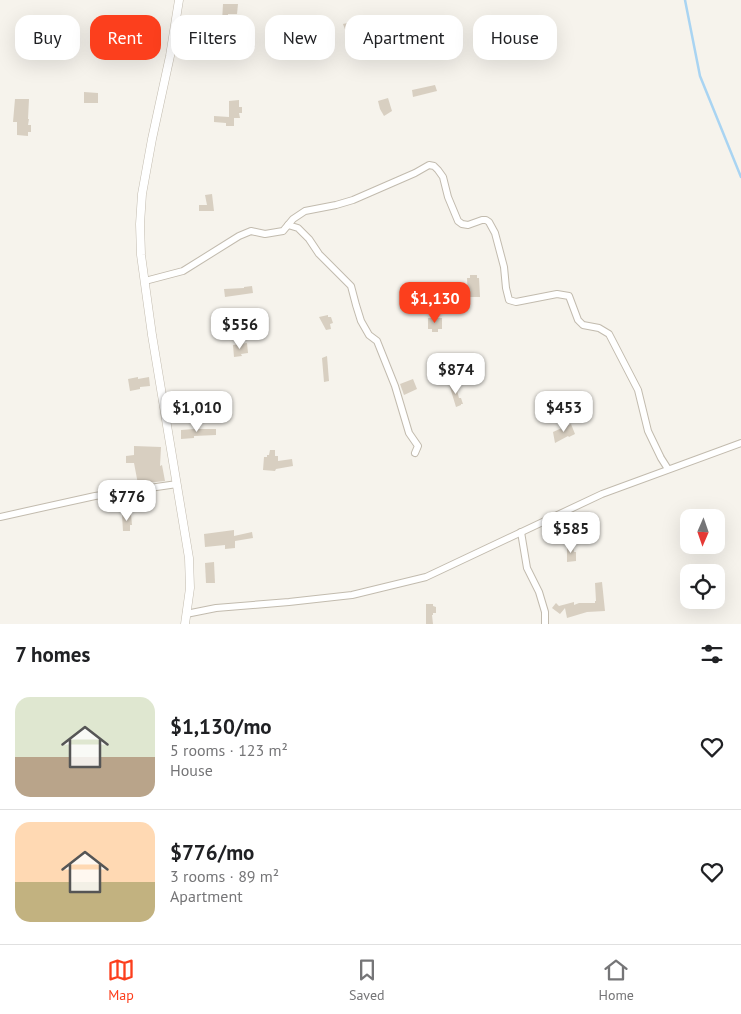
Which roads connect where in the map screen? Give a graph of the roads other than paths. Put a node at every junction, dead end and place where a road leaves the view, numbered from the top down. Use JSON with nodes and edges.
{"nodes":[{"id":1,"x":179,"y":0,"type":"edge"},
{"id":2,"x":288,"y":225,"type":"junction"},
{"id":3,"x":145,"y":281,"type":"junction"},
{"id":4,"x":741,"y":443,"type":"edge"},
{"id":5,"x":415,"y":453,"type":"dead end"},
{"id":6,"x":668,"y":469,"type":"junction"},
{"id":7,"x":176,"y":484,"type":"junction"},
{"id":8,"x":0,"y":518,"type":"edge"},
{"id":9,"x":521,"y":532,"type":"junction"},
{"id":10,"x":186,"y":614,"type":"junction"},
{"id":11,"x":184,"y":624,"type":"edge"},
{"id":12,"x":545,"y":624,"type":"edge"}],
"edges":[{"from":1,"to":3,"type":"street"},
{"from":2,"to":3,"type":"street"},
{"from":2,"to":5,"type":"street"},
{"from":2,"to":6,"type":"street"},
{"from":3,"to":7,"type":"street"},
{"from":4,"to":6,"type":"street"},
{"from":6,"to":9,"type":"street"},
{"from":7,"to":8,"type":"street"},
{"from":7,"to":10,"type":"street"},
{"from":9,"to":10,"type":"street"},
{"from":9,"to":12,"type":"street"},
{"from":10,"to":11,"type":"street"}]}
